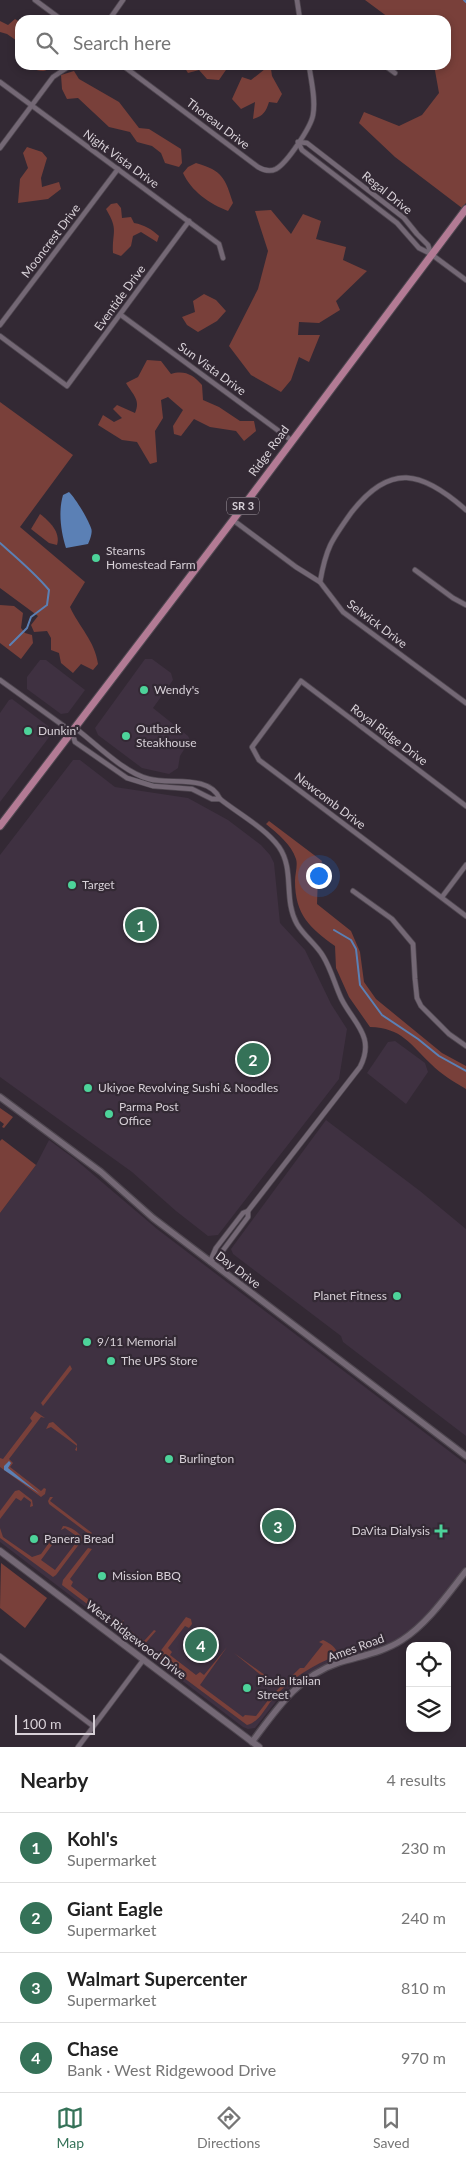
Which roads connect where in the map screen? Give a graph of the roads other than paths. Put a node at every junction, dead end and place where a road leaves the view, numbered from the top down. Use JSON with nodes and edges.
{"nodes":[{"id":1,"x":35,"y":0,"type":"edge"},
{"id":2,"x":123,"y":0,"type":"edge"},
{"id":3,"x":297,"y":0,"type":"edge"},
{"id":4,"x":55,"y":15,"type":"edge"},
{"id":5,"x":112,"y":15,"type":"edge"},
{"id":6,"x":299,"y":15,"type":"edge"},
{"id":7,"x":64,"y":70,"type":"edge"},
{"id":8,"x":129,"y":70,"type":"edge"},
{"id":9,"x":310,"y":70,"type":"edge"},
{"id":10,"x":391,"y":70,"type":"edge"},
{"id":11,"x":395,"y":73,"type":"dead end"},
{"id":12,"x":0,"y":82,"type":"edge"},
{"id":13,"x":32,"y":105,"type":"junction"},
{"id":14,"x":298,"y":142,"type":"junction"},
{"id":15,"x":0,"y":148,"type":"edge"},
{"id":16,"x":118,"y":169,"type":"junction"},
{"id":17,"x":380,"y":200,"type":"junction"},
{"id":18,"x":375,"y":206,"type":"junction"},
{"id":19,"x":466,"y":209,"type":"edge"},
{"id":20,"x":189,"y":221,"type":"junction"},
{"id":21,"x":431,"y":254,"type":"junction"},
{"id":22,"x":222,"y":258,"type":"dead end"},
{"id":23,"x":466,"y":280,"type":"edge"},
{"id":24,"x":121,"y":315,"type":"junction"},
{"id":25,"x":0,"y":325,"type":"edge"},
{"id":26,"x":0,"y":336,"type":"edge"},
{"id":27,"x":291,"y":440,"type":"junction"},
{"id":28,"x":466,"y":510,"type":"edge"},
{"id":29,"x":233,"y":520,"type":"junction"},
{"id":30,"x":415,"y":570,"type":"dead end"},
{"id":31,"x":320,"y":582,"type":"junction"},
{"id":32,"x":466,"y":605,"type":"edge"},
{"id":33,"x":0,"y":680,"type":"edge"},
{"id":34,"x":301,"y":681,"type":"joint"},
{"id":35,"x":466,"y":703,"type":"edge"},
{"id":36,"x":72,"y":732,"type":"junction"},
{"id":37,"x":220,"y":799,"type":"junction"},
{"id":38,"x":466,"y":806,"type":"edge"},
{"id":39,"x":0,"y":826,"type":"edge"},
{"id":40,"x":466,"y":865,"type":"edge"},
{"id":41,"x":353,"y":891,"type":"dead end"},
{"id":42,"x":442,"y":897,"type":"junction"},
{"id":43,"x":466,"y":916,"type":"edge"},
{"id":44,"x":466,"y":1046,"type":"edge"},
{"id":45,"x":0,"y":1097,"type":"edge"},
{"id":46,"x":210,"y":1262,"type":"junction"},
{"id":47,"x":466,"y":1456,"type":"edge"},
{"id":48,"x":0,"y":1551,"type":"edge"},
{"id":49,"x":466,"y":1571,"type":"edge"},
{"id":50,"x":0,"y":1656,"type":"edge"},
{"id":51,"x":144,"y":1659,"type":"junction"},
{"id":52,"x":93,"y":1726,"type":"junction"},
{"id":53,"x":252,"y":1742,"type":"junction"},
{"id":54,"x":78,"y":1747,"type":"edge"},
{"id":55,"x":259,"y":1747,"type":"edge"}],
"edges":[{"from":1,"to":4,"type":"street"},
{"from":2,"to":5,"type":"street"},
{"from":3,"to":6,"type":"street"},
{"from":7,"to":13,"type":"street"},
{"from":8,"to":14,"type":"street","name":"Thoreau Drive"},
{"from":9,"to":14,"type":"street","name":"Thoreau Drive"},
{"from":10,"to":11,"type":"street"},
{"from":12,"to":13,"type":"street","name":"Night Vista Drive"},
{"from":13,"to":15,"type":"street"},
{"from":13,"to":16,"type":"street","name":"Night Vista Drive"},
{"from":14,"to":17,"type":"street","name":"Regal Drive"},
{"from":14,"to":18,"type":"street","name":"Regal Drive"},
{"from":16,"to":20,"type":"street","name":"Night Vista Drive"},
{"from":16,"to":25,"type":"street","name":"Mooncrest Drive"},
{"from":17,"to":18,"type":"street"},
{"from":17,"to":21,"type":"street","name":"Regal Drive"},
{"from":18,"to":21,"type":"street","name":"Regal Drive"},
{"from":19,"to":21,"type":"main road","name":"Ridge Road","number":"SR 3"},
{"from":20,"to":22,"type":"street","name":"Night Vista Drive"},
{"from":20,"to":24,"type":"street","name":"Eventide Drive"},
{"from":21,"to":23,"type":"street"},
{"from":21,"to":27,"type":"main road","name":"Ridge Road","number":"SR 3"},
{"from":24,"to":26,"type":"street","name":"Eventide Drive"},
{"from":24,"to":27,"type":"street","name":"Sun Vista Drive"},
{"from":27,"to":29,"type":"main road","name":"Ridge Road","number":"SR 3"},
{"from":28,"to":31,"type":"street"},
{"from":29,"to":31,"type":"street","name":"Selwick Drive"},
{"from":29,"to":36,"type":"main road","name":"Ridge Road","number":"SR 3"},
{"from":30,"to":32,"type":"street"},
{"from":31,"to":35,"type":"street","name":"Selwick Drive"},
{"from":33,"to":36,"type":"street"},
{"from":34,"to":38,"type":"street","name":"Royal Ridge Drive"},
{"from":34,"to":42,"type":"street","name":"Newcomb Drive"},
{"from":36,"to":37,"type":"street"},
{"from":36,"to":37,"type":"street"},
{"from":36,"to":39,"type":"main road","name":"Ridge Road","number":"SR 3"},
{"from":37,"to":46,"type":"street"},
{"from":40,"to":42,"type":"street"},
{"from":41,"to":44,"type":"street"},
{"from":42,"to":43,"type":"street","name":"Newcomb Drive"},
{"from":45,"to":46,"type":"street","name":"Day Drive"},
{"from":46,"to":47,"type":"street","name":"Day Drive"},
{"from":48,"to":51,"type":"main road","name":"West Ridgewood Drive"},
{"from":49,"to":53,"type":"street","name":"Ames Road"},
{"from":50,"to":52,"type":"street"},
{"from":51,"to":52,"type":"street"},
{"from":51,"to":53,"type":"main road","name":"West Ridgewood Drive"},
{"from":52,"to":54,"type":"street"},
{"from":53,"to":55,"type":"main road","name":"West Ridgewood Drive"}]}
